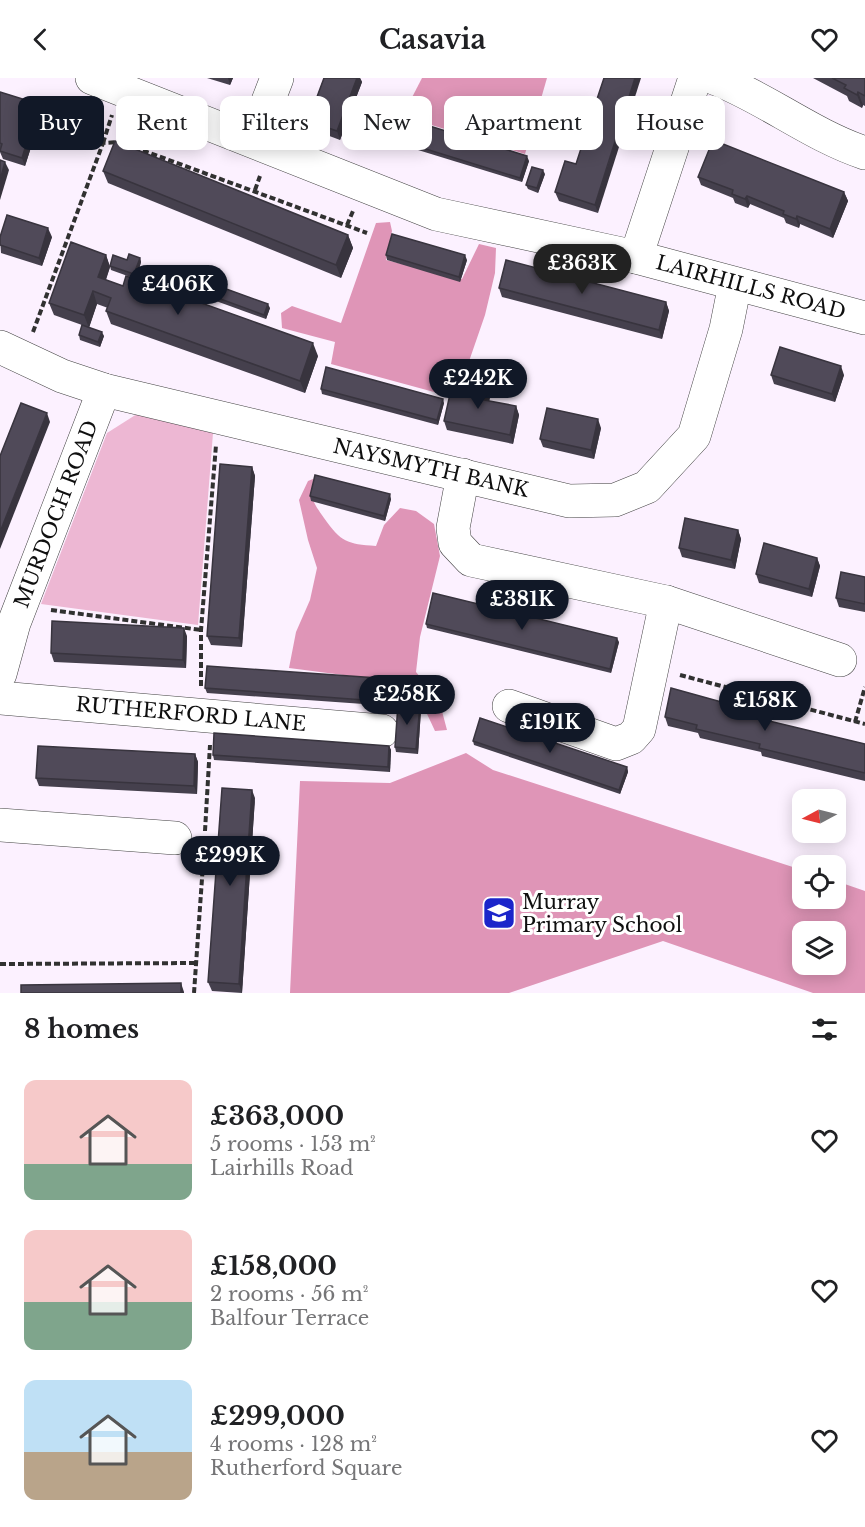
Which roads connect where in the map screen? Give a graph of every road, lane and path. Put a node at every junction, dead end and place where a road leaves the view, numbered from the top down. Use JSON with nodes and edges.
{"nodes":[{"id":1,"x":92,"y":78,"type":"edge"},
{"id":2,"x":277,"y":78,"type":"edge"},
{"id":3,"x":695,"y":78,"type":"edge"},
{"id":4,"x":714,"y":78,"type":"edge"},
{"id":5,"x":270,"y":96,"type":"edge"},
{"id":6,"x":220,"y":127,"type":"edge"},
{"id":7,"x":278,"y":150,"type":"edge"},
{"id":8,"x":865,"y":153,"type":"edge"},
{"id":9,"x":367,"y":232,"type":"dead end"},
{"id":10,"x":636,"y":256,"type":"junction"},
{"id":11,"x":735,"y":284,"type":"junction"},
{"id":12,"x":865,"y":318,"type":"edge"},
{"id":13,"x":12,"y":353,"type":"edge"},
{"id":14,"x":104,"y":390,"type":"junction"},
{"id":15,"x":463,"y":476,"type":"junction"},
{"id":16,"x":666,"y":602,"type":"junction"},
{"id":17,"x":56,"y":611,"type":"dead end"},
{"id":18,"x":201,"y":630,"type":"dead end"},
{"id":19,"x":840,"y":660,"type":"dead end"},
{"id":20,"x":652,"y":668,"type":"junction"},
{"id":21,"x":0,"y":674,"type":"edge"},
{"id":22,"x":865,"y":687,"type":"edge"},
{"id":23,"x":0,"y":698,"type":"edge"},
{"id":24,"x":509,"y":706,"type":"dead end"},
{"id":25,"x":855,"y":722,"type":"junction"},
{"id":26,"x":865,"y":724,"type":"edge"},
{"id":27,"x":382,"y":730,"type":"dead end"},
{"id":28,"x":0,"y":825,"type":"edge"},
{"id":29,"x":174,"y":838,"type":"dead end"},
{"id":30,"x":196,"y":963,"type":"dead end"},
{"id":31,"x":0,"y":964,"type":"edge"}],
"edges":[{"from":1,"to":6,"type":"street","name":"LAIRHILLS ROAD"},
{"from":2,"to":5,"type":"street"},
{"from":3,"to":10,"type":"street"},
{"from":4,"to":8,"type":"street"},
{"from":7,"to":10,"type":"street","name":"LAIRHILLS ROAD"},
{"from":9,"to":13,"type":"path"},
{"from":10,"to":11,"type":"street","name":"LAIRHILLS ROAD"},
{"from":11,"to":12,"type":"street","name":"LAIRHILLS ROAD"},
{"from":11,"to":15,"type":"street","name":"NAYSMYTH BANK"},
{"from":13,"to":14,"type":"street","name":"NAYSMYTH BANK"},
{"from":14,"to":15,"type":"street","name":"NAYSMYTH BANK"},
{"from":14,"to":21,"type":"street","name":"MURDOCH ROAD"},
{"from":15,"to":16,"type":"street"},
{"from":16,"to":19,"type":"street"},
{"from":16,"to":20,"type":"street"},
{"from":17,"to":18,"type":"path"},
{"from":20,"to":24,"type":"street"},
{"from":20,"to":25,"type":"path"},
{"from":22,"to":25,"type":"path"},
{"from":23,"to":27,"type":"street","name":"RUTHERFORD LANE"},
{"from":25,"to":26,"type":"path"},
{"from":28,"to":29,"type":"street"},
{"from":30,"to":31,"type":"path"}]}
